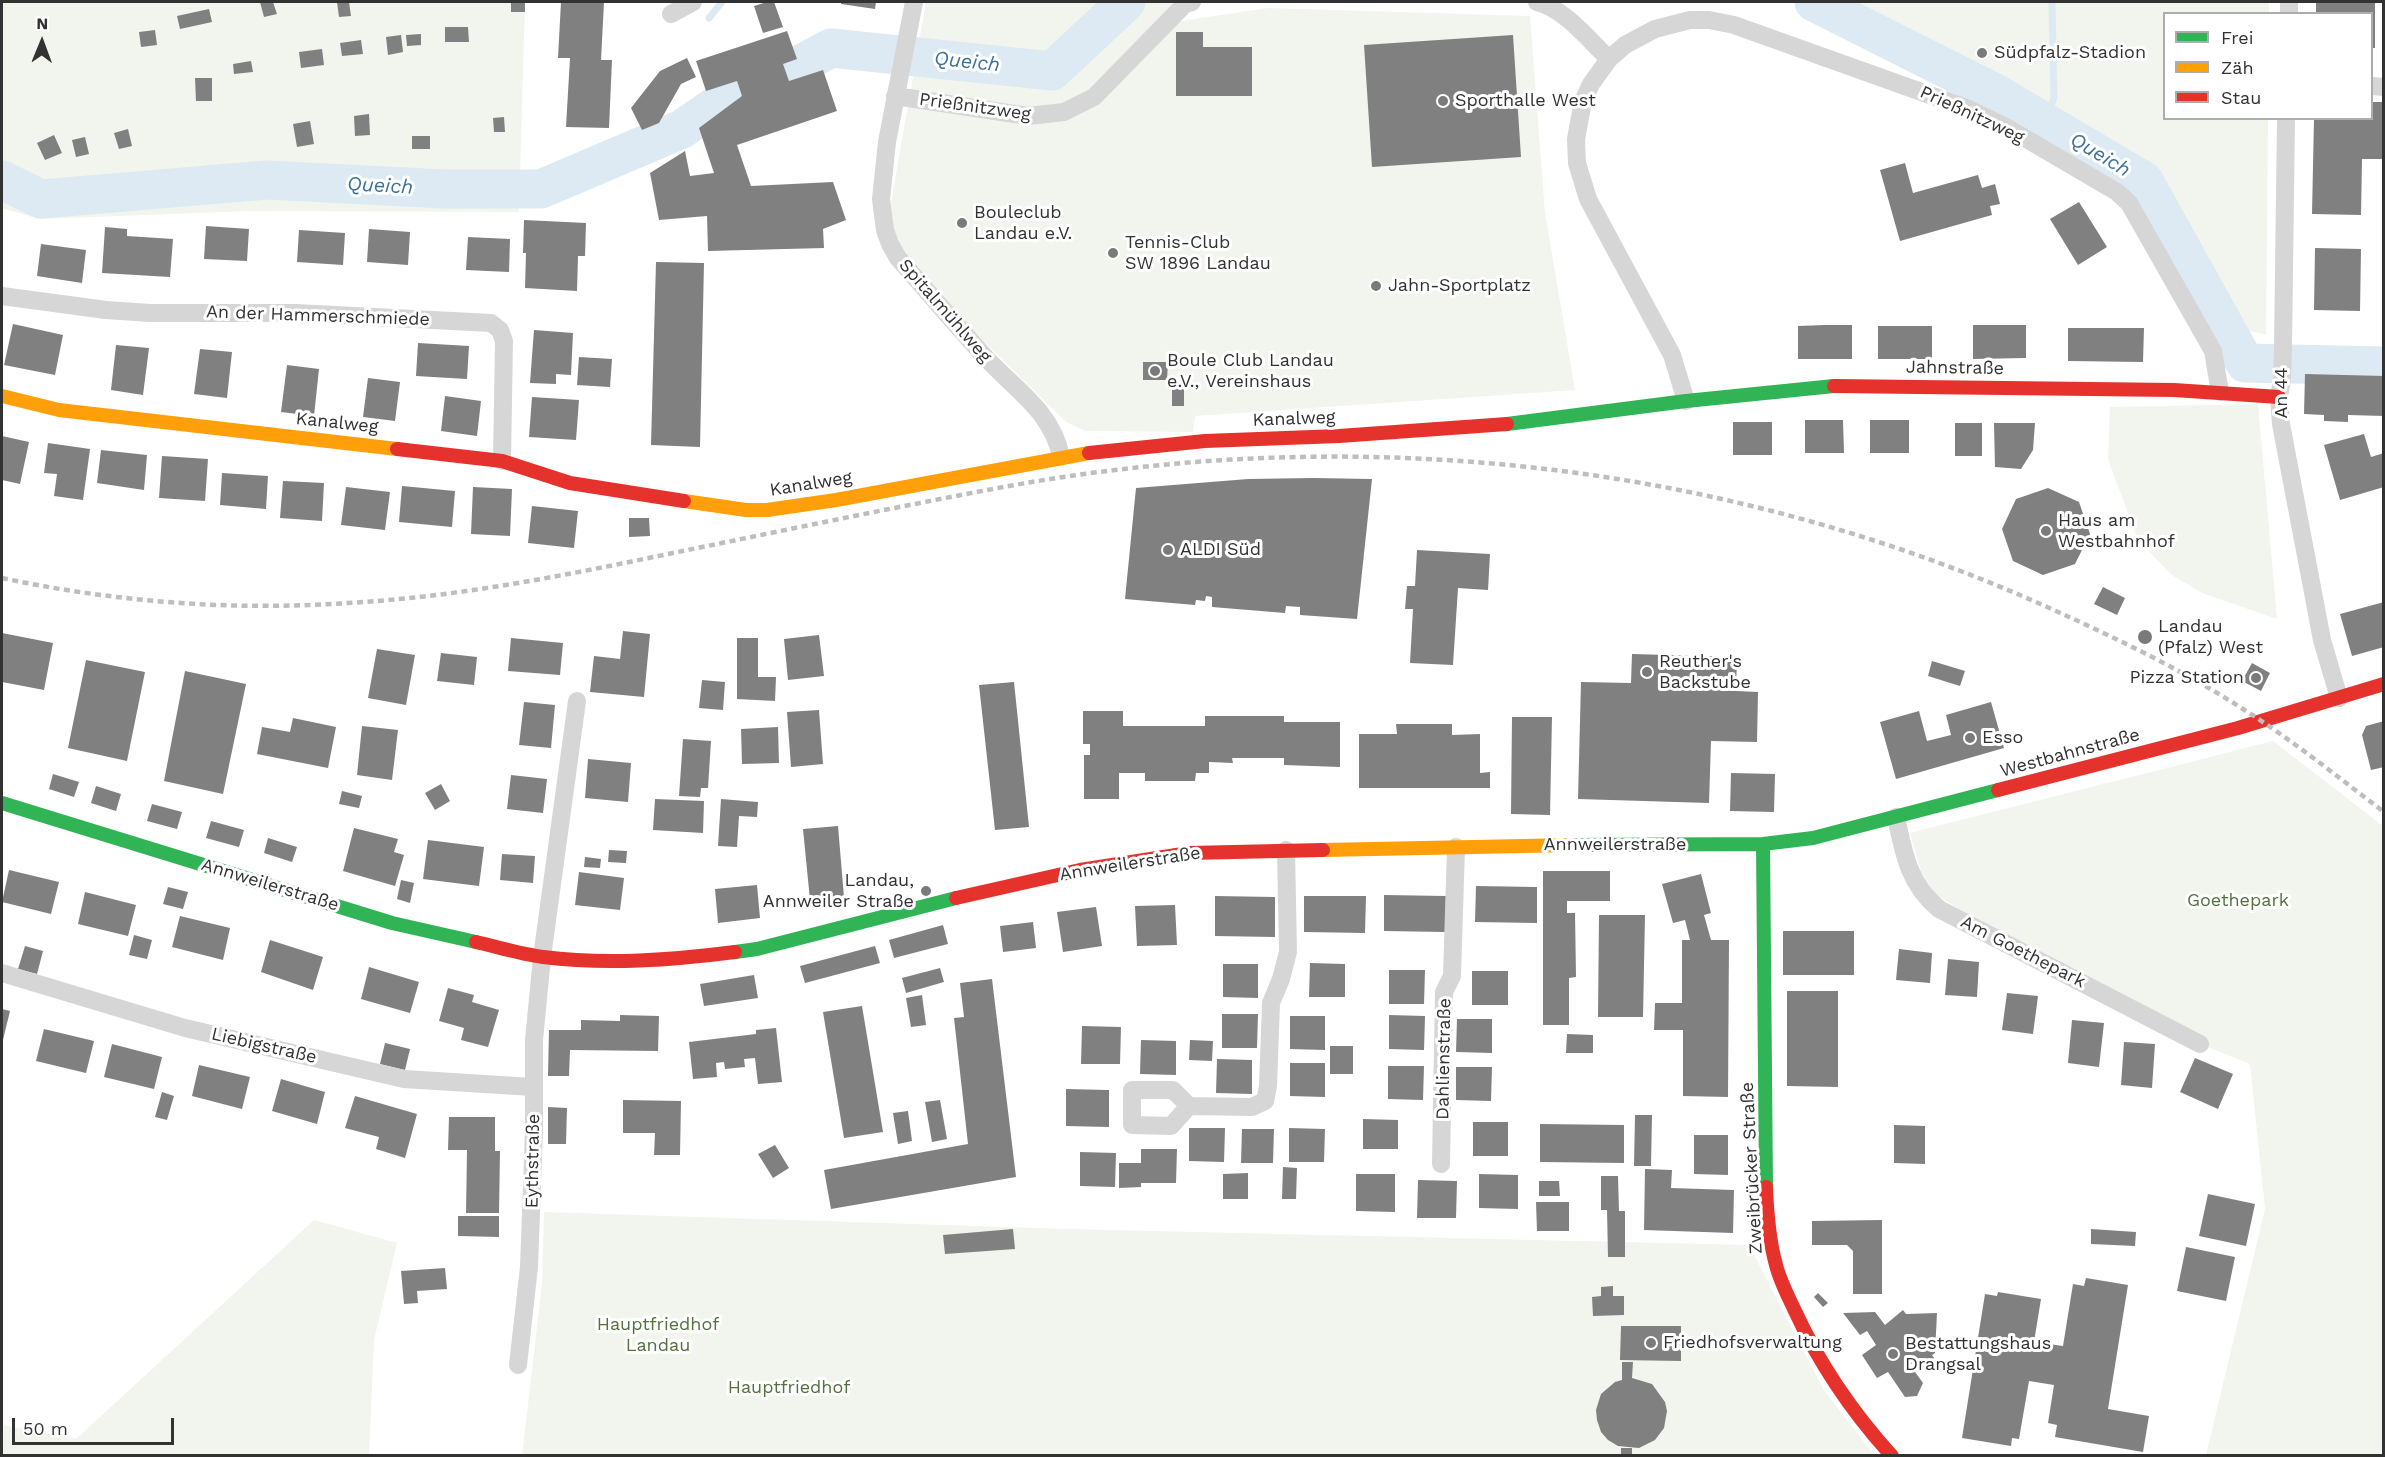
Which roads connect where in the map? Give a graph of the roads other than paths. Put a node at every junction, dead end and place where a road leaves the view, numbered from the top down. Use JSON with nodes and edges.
{"nodes":[{"id":1,"x":693,"y":2,"type":"edge"},
{"id":2,"x":914,"y":2,"type":"edge"},
{"id":3,"x":1192,"y":2,"type":"edge"},
{"id":4,"x":1537,"y":2,"type":"edge"},
{"id":5,"x":670,"y":14,"type":"dead end"},
{"id":6,"x":1608,"y":59,"type":"junction"},
{"id":7,"x":895,"y":96,"type":"junction"},
{"id":8,"x":2286,"y":120,"type":"edge"},
{"id":9,"x":2,"y":296,"type":"edge"},
{"id":10,"x":2220,"y":392,"type":"junction"},
{"id":11,"x":2,"y":396,"type":"edge"},
{"id":12,"x":2279,"y":397,"type":"junction"},
{"id":13,"x":1686,"y":401,"type":"junction"},
{"id":14,"x":1631,"y":410,"type":"joint"},
{"id":15,"x":1061,"y":457,"type":"junction"},
{"id":16,"x":502,"y":461,"type":"junction"},
{"id":17,"x":2384,"y":684,"type":"edge"},
{"id":18,"x":2339,"y":698,"type":"junction"},
{"id":19,"x":577,"y":701,"type":"dead end"},
{"id":20,"x":2,"y":803,"type":"edge"},
{"id":21,"x":1896,"y":818,"type":"junction"},
{"id":22,"x":1763,"y":844,"type":"junction"},
{"id":23,"x":1456,"y":847,"type":"junction"},
{"id":24,"x":1286,"y":850,"type":"junction"},
{"id":25,"x":542,"y":957,"type":"junction"},
{"id":26,"x":2,"y":973,"type":"edge"},
{"id":27,"x":2200,"y":1044,"type":"dead end"},
{"id":28,"x":533,"y":1086,"type":"junction"},
{"id":29,"x":1189,"y":1106,"type":"dead end"},
{"id":30,"x":1441,"y":1164,"type":"dead end"},
{"id":31,"x":518,"y":1365,"type":"dead end"},
{"id":32,"x":1892,"y":1455,"type":"edge"}],
"edges":[{"from":1,"to":5,"type":"street"},
{"from":2,"to":7,"type":"street","name":"Spitalmühlweg"},
{"from":3,"to":7,"type":"street","name":"Prießnitzweg"},
{"from":4,"to":6,"type":"street"},
{"from":6,"to":10,"type":"street","name":"Prießnitzweg"},
{"from":6,"to":13,"type":"street","name":"Prießnitzweg"},
{"from":7,"to":15,"type":"street","name":"Spitalmühlweg"},
{"from":8,"to":12,"type":"street","name":"An 44"},
{"from":9,"to":16,"type":"street","name":"An der Hammerschmiede"},
{"from":10,"to":12,"type":"street","name":"Jahnstraße"},
{"from":10,"to":13,"type":"street","name":"Jahnstraße"},
{"from":11,"to":16,"type":"street","name":"Kanalweg"},
{"from":12,"to":18,"type":"street","name":"An 44"},
{"from":13,"to":14,"type":"street","name":"Jahnstraße"},
{"from":14,"to":15,"type":"street","name":"Kanalweg"},
{"from":15,"to":16,"type":"street","name":"Kanalweg"},
{"from":17,"to":18,"type":"street","name":"Westbahnstraße"},
{"from":18,"to":21,"type":"street","name":"Westbahnstraße"},
{"from":19,"to":25,"type":"street"},
{"from":20,"to":25,"type":"street","name":"Annweilerstraße"},
{"from":21,"to":22,"type":"street","name":"Westbahnstraße"},
{"from":21,"to":27,"type":"street","name":"Am Goethepark"},
{"from":22,"to":23,"type":"street","name":"Annweilerstraße"},
{"from":22,"to":32,"type":"street","name":"Zweibrücker Straße"},
{"from":23,"to":24,"type":"street","name":"Annweilerstraße"},
{"from":23,"to":30,"type":"street","name":"Dahlienstraße"},
{"from":24,"to":25,"type":"street","name":"Annweilerstraße"},
{"from":24,"to":29,"type":"street"},
{"from":25,"to":28,"type":"street","name":"Eythstraße"},
{"from":26,"to":28,"type":"street","name":"Liebigstraße"},
{"from":28,"to":31,"type":"street","name":"Eythstraße"}]}
